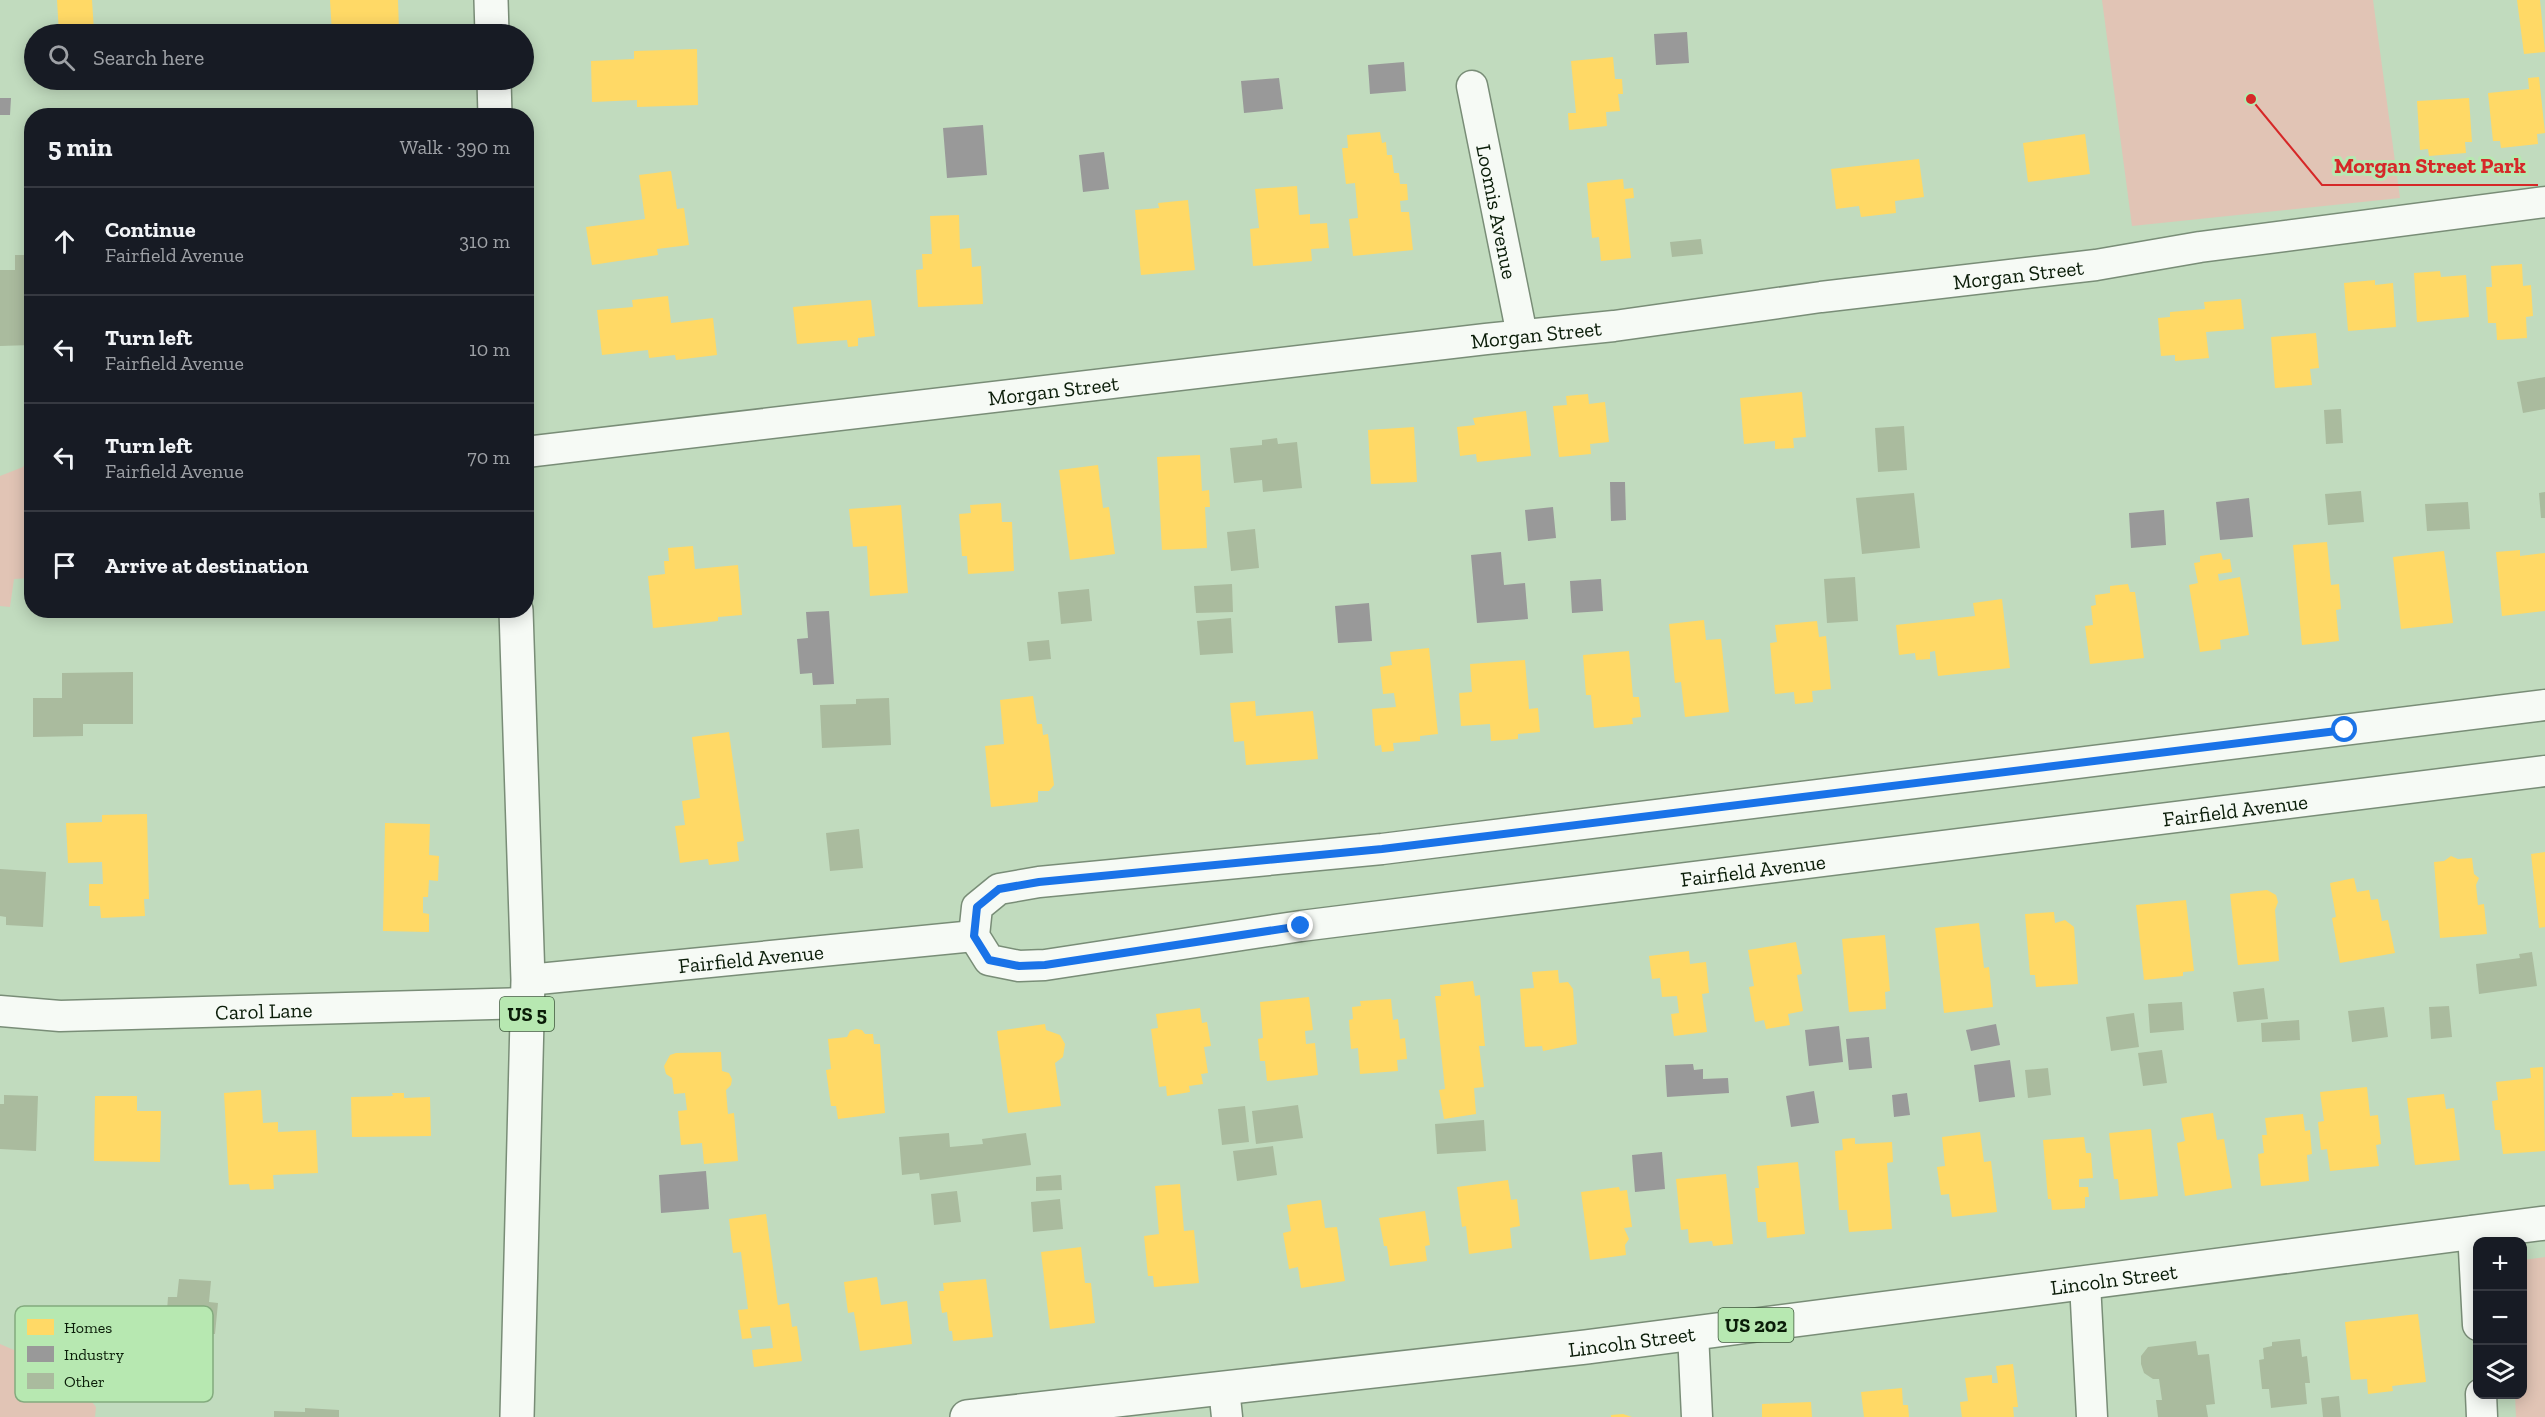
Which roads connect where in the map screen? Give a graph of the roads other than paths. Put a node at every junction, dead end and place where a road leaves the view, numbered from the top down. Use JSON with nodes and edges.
{"nodes":[{"id":1,"x":491,"y":0,"type":"edge"},
{"id":2,"x":492,"y":24,"type":"edge"},
{"id":3,"x":1472,"y":86,"type":"dead end"},
{"id":4,"x":494,"y":90,"type":"edge"},
{"id":5,"x":495,"y":108,"type":"edge"},
{"id":6,"x":2545,"y":202,"type":"edge"},
{"id":7,"x":1522,"y":335,"type":"junction"},
{"id":8,"x":534,"y":451,"type":"edge"},
{"id":9,"x":516,"y":618,"type":"edge"},
{"id":10,"x":2545,"y":705,"type":"edge"},
{"id":11,"x":2545,"y":771,"type":"edge"},
{"id":12,"x":974,"y":936,"type":"junction"},
{"id":13,"x":527,"y":991,"type":"junction"},
{"id":14,"x":0,"y":1011,"type":"edge"},
{"id":15,"x":2545,"y":1223,"type":"edge"},
{"id":16,"x":2473,"y":1232,"type":"junction"},
{"id":17,"x":2085,"y":1283,"type":"junction"},
{"id":18,"x":2476,"y":1291,"type":"edge"},
{"id":19,"x":1693,"y":1333,"type":"junction"},
{"id":20,"x":2481,"y":1399,"type":"edge"},
{"id":21,"x":1225,"y":1402,"type":"edge"},
{"id":22,"x":517,"y":1417,"type":"edge"},
{"id":23,"x":967,"y":1417,"type":"edge"},
{"id":24,"x":1697,"y":1417,"type":"edge"},
{"id":25,"x":2092,"y":1417,"type":"edge"},
{"id":26,"x":2482,"y":1417,"type":"edge"}],
"edges":[{"from":1,"to":2,"type":"main road"},
{"from":3,"to":7,"type":"street","name":"Loomis Avenue"},
{"from":4,"to":5,"type":"main road"},
{"from":6,"to":7,"type":"street","name":"Morgan Street"},
{"from":7,"to":8,"type":"street","name":"Morgan Street"},
{"from":9,"to":13,"type":"main road","number":"US 5"},
{"from":10,"to":12,"type":"street"},
{"from":11,"to":12,"type":"street","name":"Fairfield Avenue"},
{"from":12,"to":13,"type":"street","name":"Fairfield Avenue"},
{"from":13,"to":14,"type":"street","name":"Carol Lane"},
{"from":13,"to":22,"type":"main road","number":"US 5"},
{"from":15,"to":16,"type":"main road","name":"Lincoln Street","number":"US 202"},
{"from":16,"to":17,"type":"main road","name":"Lincoln Street","number":"US 202"},
{"from":16,"to":18,"type":"street"},
{"from":17,"to":19,"type":"main road","name":"Lincoln Street","number":"US 202"},
{"from":17,"to":25,"type":"street"},
{"from":19,"to":21,"type":"main road","name":"Lincoln Street","number":"US 202"},
{"from":19,"to":24,"type":"street"},
{"from":20,"to":26,"type":"street"},
{"from":21,"to":23,"type":"main road","name":"Lincoln Street","number":"US 202"}]}
